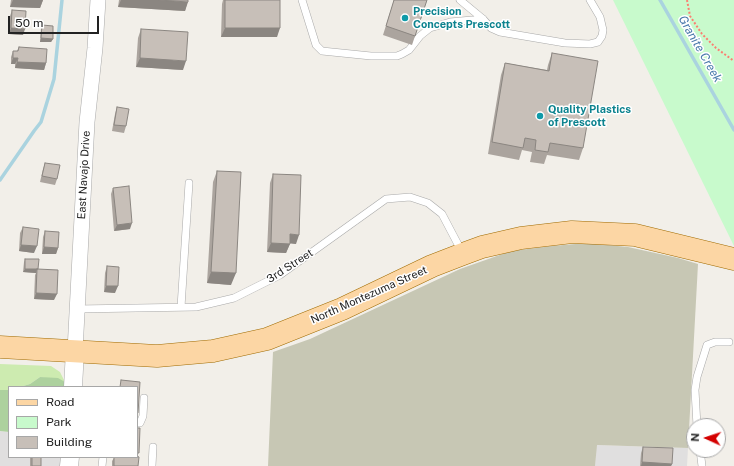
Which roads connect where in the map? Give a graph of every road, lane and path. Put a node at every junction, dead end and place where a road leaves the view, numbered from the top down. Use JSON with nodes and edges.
{"nodes":[{"id":1,"x":98,"y":0,"type":"edge"},
{"id":2,"x":302,"y":0,"type":"edge"},
{"id":3,"x":460,"y":0,"type":"edge"},
{"id":4,"x":590,"y":0,"type":"edge"},
{"id":5,"x":687,"y":0,"type":"edge"},
{"id":6,"x":483,"y":19,"type":"junction"},
{"id":7,"x":734,"y":60,"type":"edge"},
{"id":8,"x":189,"y":183,"type":"dead end"},
{"id":9,"x":463,"y":254,"type":"junction"},
{"id":10,"x":726,"y":257,"type":"edge"},
{"id":11,"x":181,"y":307,"type":"junction"},
{"id":12,"x":77,"y":310,"type":"junction"},
{"id":13,"x":729,"y":342,"type":"dead end"},
{"id":14,"x":0,"y":347,"type":"edge"},
{"id":15,"x":74,"y":351,"type":"junction"},
{"id":16,"x":73,"y":386,"type":"edge"},
{"id":17,"x":144,"y":398,"type":"dead end"},
{"id":18,"x":697,"y":418,"type":"edge"},
{"id":19,"x":138,"y":423,"type":"edge"},
{"id":20,"x":153,"y":447,"type":"dead end"},
{"id":21,"x":152,"y":466,"type":"edge"}],
"edges":[{"from":1,"to":12,"type":"street","name":"East Navajo Drive"},
{"from":2,"to":6,"type":"lane"},
{"from":3,"to":6,"type":"lane"},
{"from":4,"to":6,"type":"lane"},
{"from":5,"to":7,"type":"path"},
{"from":8,"to":11,"type":"lane"},
{"from":9,"to":10,"type":"main road","name":"North Montezuma Street"},
{"from":9,"to":11,"type":"lane","name":"3rd Street"},
{"from":9,"to":15,"type":"main road","name":"North Montezuma Street"},
{"from":11,"to":12,"type":"lane","name":"3rd Street"},
{"from":12,"to":15,"type":"street","name":"East Navajo Drive"},
{"from":13,"to":18,"type":"lane"},
{"from":14,"to":15,"type":"main road","name":"North Montezuma Street"},
{"from":15,"to":16,"type":"street"},
{"from":17,"to":19,"type":"lane"},
{"from":20,"to":21,"type":"lane"}]}
